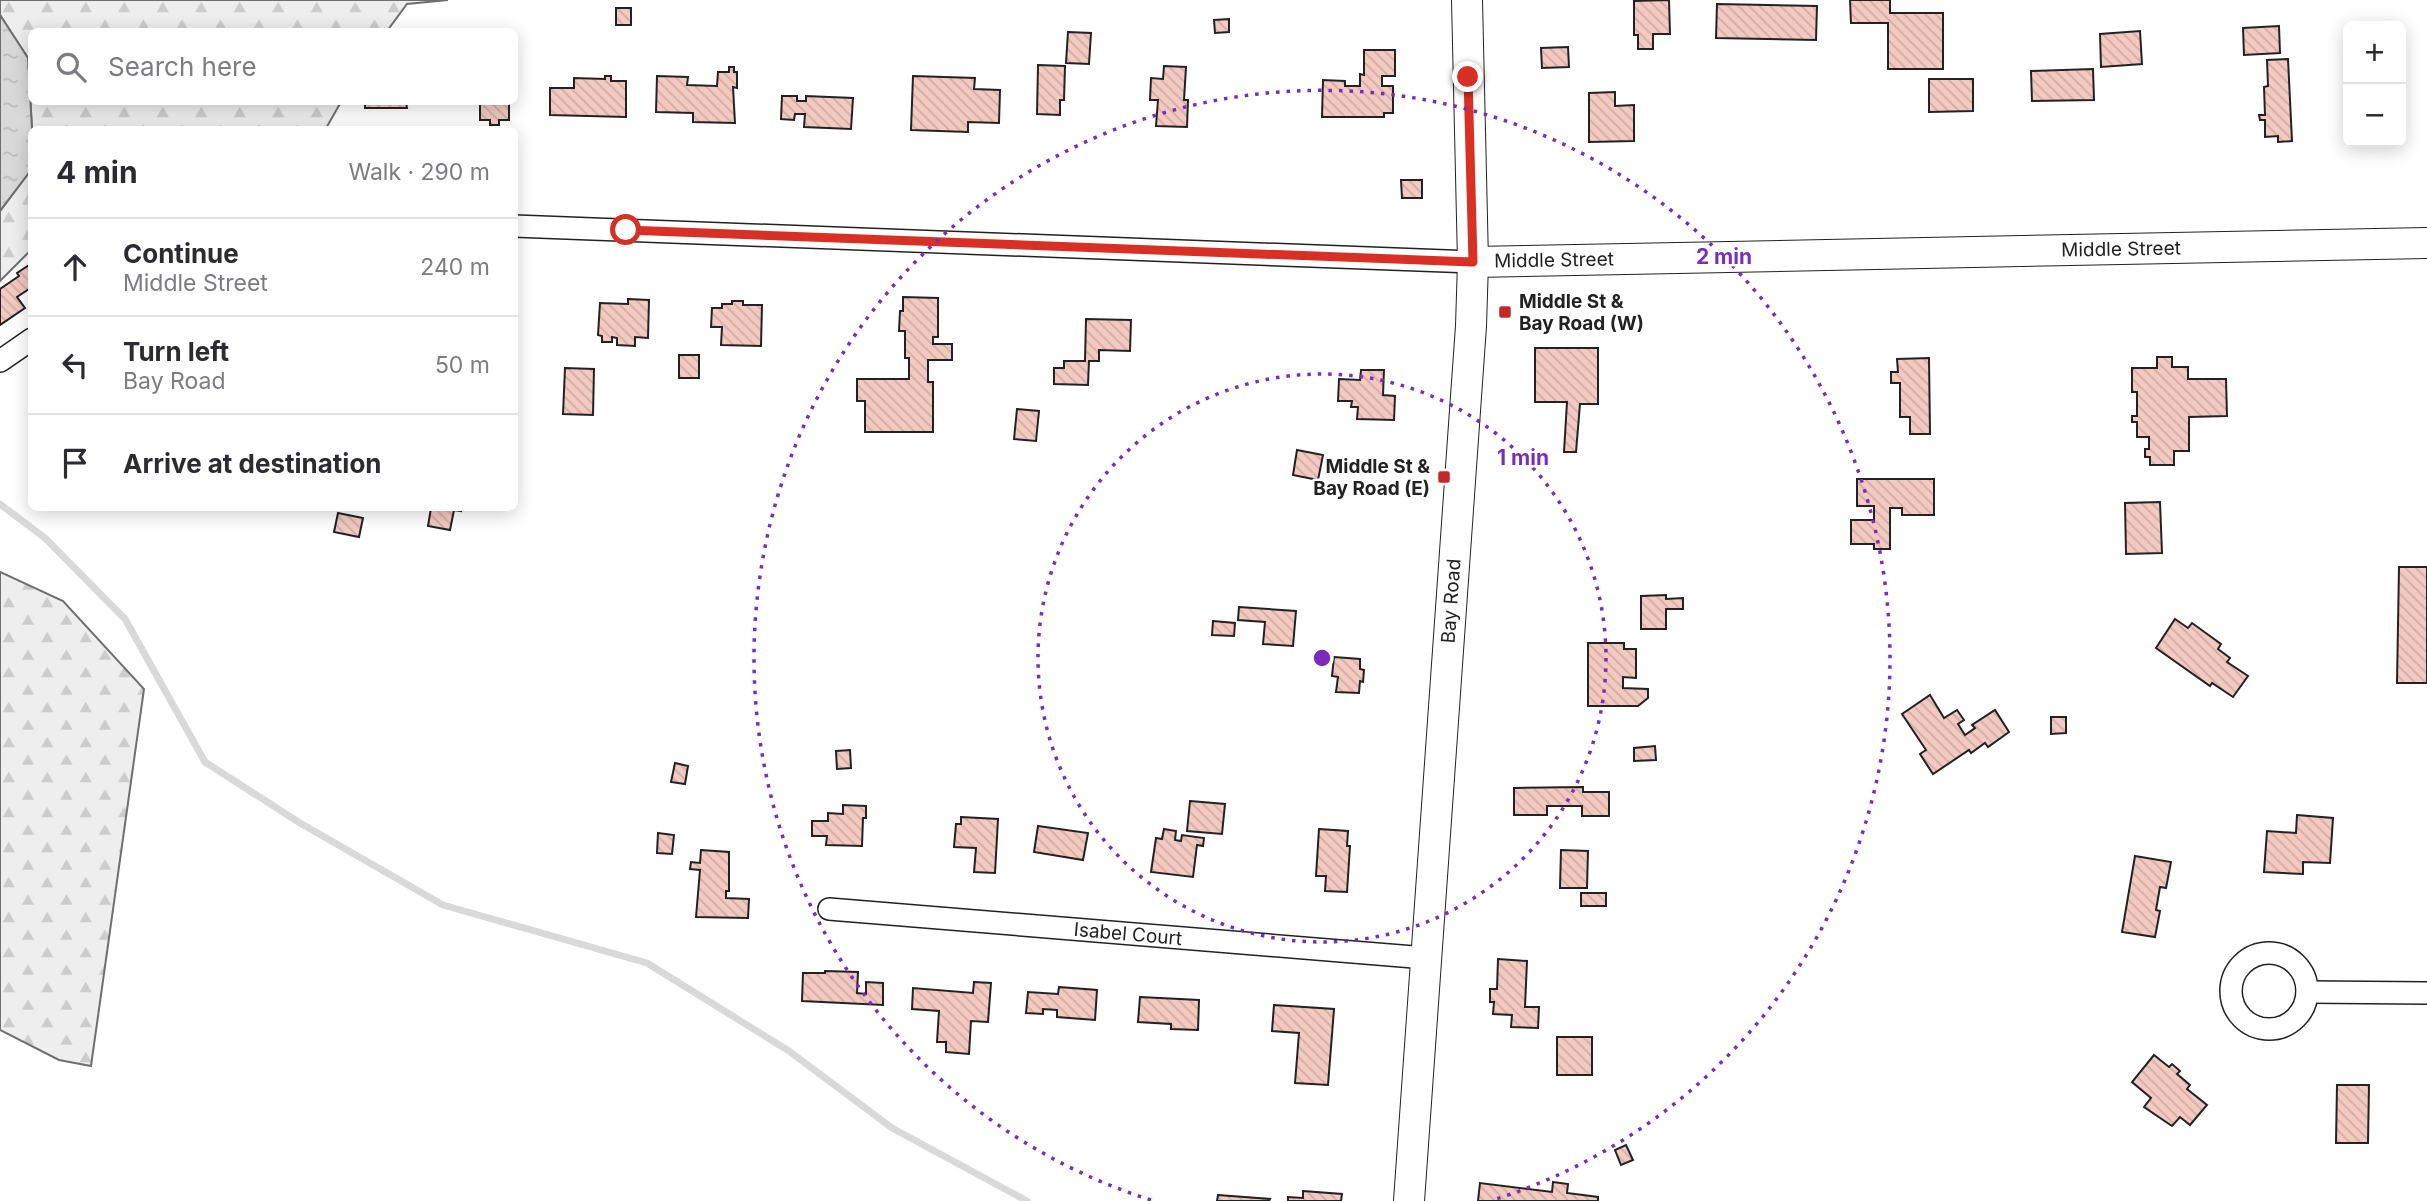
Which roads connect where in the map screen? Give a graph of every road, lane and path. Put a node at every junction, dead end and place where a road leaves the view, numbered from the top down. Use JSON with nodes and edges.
{"nodes":[{"id":1,"x":1466,"y":0,"type":"edge"},
{"id":2,"x":518,"y":226,"type":"edge"},
{"id":3,"x":2427,"y":243,"type":"edge"},
{"id":4,"x":1473,"y":262,"type":"junction"},
{"id":5,"x":28,"y":342,"type":"edge"},
{"id":6,"x":0,"y":361,"type":"edge"},
{"id":7,"x":829,"y":909,"type":"dead end"},
{"id":8,"x":1426,"y":958,"type":"junction"},
{"id":9,"x":2306,"y":992,"type":"dead end"},
{"id":10,"x":2427,"y":993,"type":"edge"},
{"id":11,"x":1409,"y":1201,"type":"edge"}],
"edges":[{"from":1,"to":4,"type":"main road","name":"Bay Road"},
{"from":2,"to":4,"type":"street","name":"Middle Street"},
{"from":3,"to":4,"type":"main road","name":"Middle Street"},
{"from":4,"to":8,"type":"main road","name":"Bay Road"},
{"from":5,"to":6,"type":"street"},
{"from":7,"to":8,"type":"street","name":"Isabel Court"},
{"from":8,"to":11,"type":"main road","name":"Bay Road"},
{"from":9,"to":10,"type":"street"}]}
